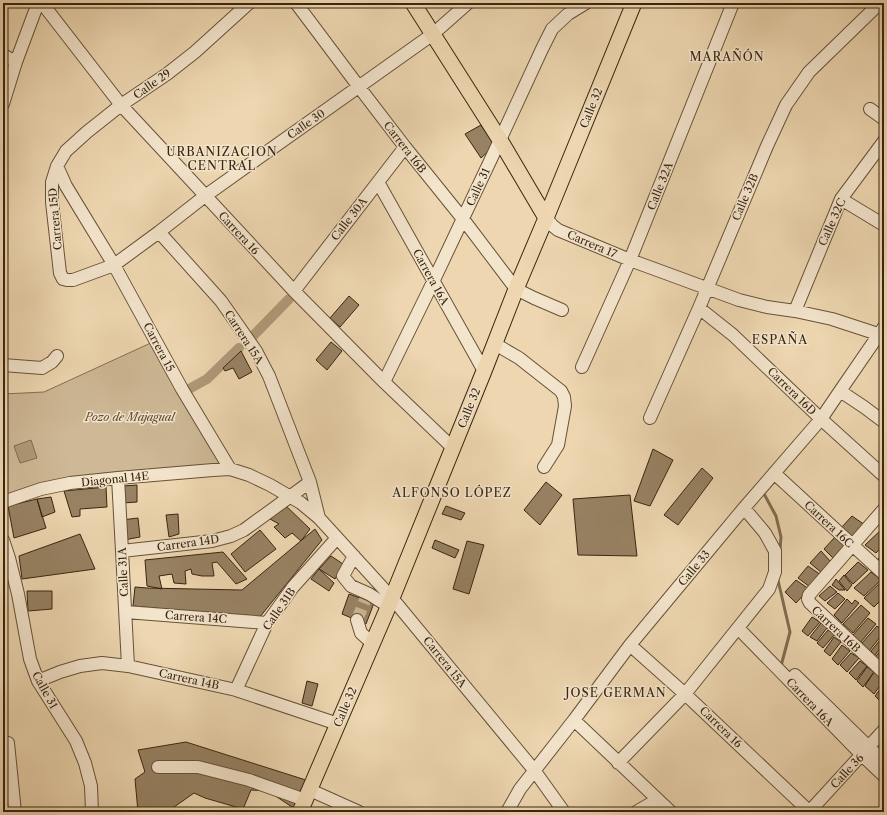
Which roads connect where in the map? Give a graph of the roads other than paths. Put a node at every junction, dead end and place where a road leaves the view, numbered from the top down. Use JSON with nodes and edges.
{"nodes":[{"id":1,"x":38,"y":3,"type":"edge"},
{"id":2,"x":42,"y":3,"type":"edge"},
{"id":3,"x":249,"y":3,"type":"edge"},
{"id":4,"x":296,"y":3,"type":"edge"},
{"id":5,"x":413,"y":3,"type":"edge"},
{"id":6,"x":468,"y":3,"type":"edge"},
{"id":7,"x":586,"y":3,"type":"edge"},
{"id":8,"x":634,"y":3,"type":"edge"},
{"id":9,"x":733,"y":3,"type":"edge"},
{"id":10,"x":880,"y":3,"type":"edge"},
{"id":11,"x":433,"y":34,"type":"junction"},
{"id":12,"x":3,"y":55,"type":"edge"},
{"id":13,"x":16,"y":62,"type":"junction"},
{"id":14,"x":359,"y":87,"type":"junction"},
{"id":15,"x":3,"y":104,"type":"edge"},
{"id":16,"x":121,"y":105,"type":"junction"},
{"id":17,"x":870,"y":109,"type":"dead end"},
{"id":18,"x":884,"y":119,"type":"edge"},
{"id":19,"x":500,"y":140,"type":"junction"},
{"id":20,"x":884,"y":141,"type":"edge"},
{"id":21,"x":405,"y":148,"type":"junction"},
{"id":22,"x":57,"y":166,"type":"junction"},
{"id":23,"x":378,"y":182,"type":"junction"},
{"id":24,"x":205,"y":196,"type":"junction"},
{"id":25,"x":841,"y":198,"type":"junction"},
{"id":26,"x":546,"y":218,"type":"junction"},
{"id":27,"x":463,"y":220,"type":"junction"},
{"id":28,"x":884,"y":225,"type":"edge"},
{"id":29,"x":159,"y":232,"type":"junction"},
{"id":30,"x":630,"y":260,"type":"junction"},
{"id":31,"x":114,"y":264,"type":"junction"},
{"id":32,"x":60,"y":273,"type":"joint"},
{"id":33,"x":433,"y":282,"type":"junction"},
{"id":34,"x":516,"y":288,"type":"junction"},
{"id":35,"x":706,"y":288,"type":"junction"},
{"id":36,"x":294,"y":291,"type":"junction"},
{"id":37,"x":699,"y":308,"type":"junction"},
{"id":38,"x":562,"y":310,"type":"dead end"},
{"id":39,"x":795,"y":311,"type":"junction"},
{"id":40,"x":883,"y":332,"type":"edge"},
{"id":41,"x":495,"y":344,"type":"junction"},
{"id":42,"x":57,"y":356,"type":"dead end"},
{"id":43,"x":3,"y":365,"type":"edge"},
{"id":44,"x":582,"y":366,"type":"dead end"},
{"id":45,"x":484,"y":371,"type":"junction"},
{"id":46,"x":384,"y":382,"type":"junction"},
{"id":47,"x":840,"y":392,"type":"junction"},
{"id":48,"x":650,"y":418,"type":"dead end"},
{"id":49,"x":820,"y":419,"type":"junction"},
{"id":50,"x":884,"y":422,"type":"edge"},
{"id":51,"x":453,"y":448,"type":"junction"},
{"id":52,"x":544,"y":467,"type":"dead end"},
{"id":53,"x":230,"y":469,"type":"junction"},
{"id":54,"x":774,"y":473,"type":"junction"},
{"id":55,"x":884,"y":476,"type":"edge"},
{"id":56,"x":118,"y":478,"type":"junction"},
{"id":57,"x":310,"y":482,"type":"junction"},
{"id":58,"x":290,"y":496,"type":"junction"},
{"id":59,"x":3,"y":502,"type":"edge"},
{"id":60,"x":744,"y":508,"type":"junction"},
{"id":61,"x":884,"y":509,"type":"edge"},
{"id":62,"x":319,"y":518,"type":"junction"},
{"id":63,"x":337,"y":538,"type":"junction"},
{"id":64,"x":3,"y":540,"type":"edge"},
{"id":65,"x":852,"y":545,"type":"junction"},
{"id":66,"x":122,"y":551,"type":"junction"},
{"id":67,"x":354,"y":556,"type":"junction"},
{"id":68,"x":884,"y":574,"type":"edge"},
{"id":69,"x":378,"y":583,"type":"junction"},
{"id":70,"x":367,"y":597,"type":"junction"},
{"id":71,"x":390,"y":602,"type":"junction"},
{"id":72,"x":126,"y":612,"type":"junction"},
{"id":73,"x":357,"y":620,"type":"dead end"},
{"id":74,"x":267,"y":623,"type":"junction"},
{"id":75,"x":738,"y":628,"type":"junction"},
{"id":76,"x":372,"y":643,"type":"junction"},
{"id":77,"x":630,"y":645,"type":"junction"},
{"id":78,"x":128,"y":666,"type":"junction"},
{"id":79,"x":884,"y":673,"type":"edge"},
{"id":80,"x":795,"y":675,"type":"dead end"},
{"id":81,"x":38,"y":681,"type":"junction"},
{"id":82,"x":236,"y":690,"type":"junction"},
{"id":83,"x":685,"y":694,"type":"junction"},
{"id":84,"x":574,"y":720,"type":"junction"},
{"id":85,"x":338,"y":724,"type":"junction"},
{"id":86,"x":884,"y":730,"type":"edge"},
{"id":87,"x":8,"y":742,"type":"dead end"},
{"id":88,"x":865,"y":751,"type":"junction"},
{"id":89,"x":884,"y":762,"type":"edge"},
{"id":90,"x":618,"y":763,"type":"junction"},
{"id":91,"x":158,"y":767,"type":"dead end"},
{"id":92,"x":534,"y":770,"type":"junction"},
{"id":93,"x":884,"y":776,"type":"edge"},
{"id":94,"x":8,"y":780,"type":"edge"},
{"id":95,"x":657,"y":800,"type":"junction"},
{"id":96,"x":305,"y":801,"type":"edge"},
{"id":97,"x":15,"y":812,"type":"edge"},
{"id":98,"x":92,"y":812,"type":"edge"},
{"id":99,"x":359,"y":812,"type":"edge"},
{"id":100,"x":507,"y":812,"type":"edge"},
{"id":101,"x":564,"y":812,"type":"edge"},
{"id":102,"x":636,"y":812,"type":"edge"},
{"id":103,"x":671,"y":812,"type":"edge"},
{"id":104,"x":809,"y":812,"type":"edge"}],
"edges":[{"from":1,"to":13,"type":"street"},
{"from":2,"to":16,"type":"street","name":"Carrera 16"},
{"from":3,"to":16,"type":"street","name":"Calle 29"},
{"from":4,"to":14,"type":"street","name":"Carrera 16B"},
{"from":5,"to":11,"type":"main road","name":"Carrera 17"},
{"from":6,"to":11,"type":"street","name":"Calle 30"},
{"from":7,"to":19,"type":"street","name":"Calle 31"},
{"from":8,"to":26,"type":"main road","name":"Calle 32"},
{"from":9,"to":30,"type":"street","name":"Calle 32A"},
{"from":10,"to":35,"type":"street","name":"Calle 32B"},
{"from":11,"to":14,"type":"street","name":"Calle 30"},
{"from":11,"to":19,"type":"main road","name":"Carrera 17"},
{"from":12,"to":13,"type":"street"},
{"from":13,"to":15,"type":"street"},
{"from":14,"to":21,"type":"street","name":"Carrera 16B"},
{"from":14,"to":24,"type":"street","name":"Calle 30"},
{"from":16,"to":22,"type":"street","name":"Calle 29"},
{"from":16,"to":24,"type":"street","name":"Carrera 16"},
{"from":17,"to":18,"type":"street"},
{"from":19,"to":26,"type":"main road","name":"Carrera 17"},
{"from":19,"to":27,"type":"street","name":"Calle 31"},
{"from":20,"to":25,"type":"street","name":"Calle 32C"},
{"from":21,"to":23,"type":"street","name":"Calle 30A"},
{"from":21,"to":27,"type":"street","name":"Carrera 16B"},
{"from":22,"to":31,"type":"street","name":"Carrera 15"},
{"from":22,"to":32,"type":"street","name":"Carrera 15D"},
{"from":23,"to":33,"type":"street","name":"Carrera 16A"},
{"from":23,"to":36,"type":"street","name":"Calle 30A"},
{"from":24,"to":29,"type":"street","name":"Calle 30"},
{"from":24,"to":36,"type":"street","name":"Carrera 16"},
{"from":25,"to":28,"type":"street"},
{"from":25,"to":39,"type":"street","name":"Calle 32C"},
{"from":26,"to":30,"type":"street","name":"Carrera 17"},
{"from":26,"to":34,"type":"main road","name":"Calle 32"},
{"from":27,"to":33,"type":"street","name":"Calle 31"},
{"from":27,"to":34,"type":"street","name":"Carrera 16B"},
{"from":29,"to":31,"type":"street","name":"Calle 30"},
{"from":29,"to":57,"type":"street","name":"Carrera 15A"},
{"from":30,"to":35,"type":"street","name":"Carrera 17"},
{"from":30,"to":44,"type":"street","name":"Calle 32A"},
{"from":31,"to":32,"type":"street","name":"Calle 30"},
{"from":31,"to":53,"type":"street","name":"Carrera 15"},
{"from":33,"to":45,"type":"street","name":"Carrera 16A"},
{"from":33,"to":46,"type":"street","name":"Calle 31"},
{"from":34,"to":38,"type":"street"},
{"from":34,"to":41,"type":"main road","name":"Calle 32"},
{"from":35,"to":37,"type":"street","name":"Calle 32B"},
{"from":35,"to":39,"type":"street","name":"Carrera 17"},
{"from":36,"to":46,"type":"street","name":"Carrera 16"},
{"from":37,"to":48,"type":"street","name":"Calle 32B"},
{"from":37,"to":49,"type":"street","name":"Carrera 16D"},
{"from":39,"to":40,"type":"street","name":"Carrera 17"},
{"from":40,"to":47,"type":"street","name":"Calle 33"},
{"from":41,"to":45,"type":"main road","name":"Calle 32"},
{"from":41,"to":52,"type":"street"},
{"from":42,"to":43,"type":"street"},
{"from":45,"to":51,"type":"main road","name":"Calle 32"},
{"from":46,"to":51,"type":"street","name":"Carrera 16"},
{"from":47,"to":49,"type":"street","name":"Calle 33"},
{"from":47,"to":50,"type":"street"},
{"from":49,"to":54,"type":"street","name":"Calle 33"},
{"from":49,"to":55,"type":"street","name":"Carrera 16D"},
{"from":51,"to":71,"type":"main road","name":"Calle 32"},
{"from":53,"to":56,"type":"street","name":"Diagonal 14E"},
{"from":53,"to":58,"type":"street"},
{"from":54,"to":60,"type":"street","name":"Calle 33"},
{"from":54,"to":65,"type":"street","name":"Carrera 16C"},
{"from":56,"to":59,"type":"street","name":"Diagonal 14E"},
{"from":56,"to":66,"type":"street","name":"Calle 31A"},
{"from":57,"to":58,"type":"street"},
{"from":57,"to":62,"type":"street","name":"Carrera 15A"},
{"from":58,"to":62,"type":"street","name":"Carrera 15A"},
{"from":58,"to":66,"type":"street","name":"Carrera 14D"},
{"from":60,"to":75,"type":"street"},
{"from":60,"to":77,"type":"street","name":"Calle 33"},
{"from":61,"to":65,"type":"street"},
{"from":62,"to":63,"type":"street","name":"Carrera 15A"},
{"from":63,"to":67,"type":"street","name":"Carrera 15A"},
{"from":63,"to":74,"type":"street","name":"Calle 31B"},
{"from":64,"to":81,"type":"street","name":"Calle 31"},
{"from":65,"to":68,"type":"street","name":"Carrera 16C"},
{"from":65,"to":79,"type":"street","name":"Carrera 16B"},
{"from":66,"to":72,"type":"street","name":"Calle 31A"},
{"from":67,"to":69,"type":"street","name":"Carrera 15A"},
{"from":67,"to":70,"type":"street"},
{"from":69,"to":70,"type":"street"},
{"from":69,"to":71,"type":"street","name":"Carrera 15A"},
{"from":70,"to":71,"type":"street"},
{"from":71,"to":76,"type":"main road","name":"Calle 32"},
{"from":71,"to":92,"type":"street","name":"Carrera 15A"},
{"from":72,"to":74,"type":"street","name":"Carrera 14C"},
{"from":72,"to":78,"type":"street","name":"Calle 31A"},
{"from":73,"to":76,"type":"street"},
{"from":74,"to":82,"type":"street","name":"Calle 31B"},
{"from":75,"to":83,"type":"street"},
{"from":75,"to":88,"type":"street","name":"Carrera 16A"},
{"from":76,"to":85,"type":"main road","name":"Calle 32"},
{"from":77,"to":83,"type":"street","name":"Carrera 16"},
{"from":77,"to":84,"type":"street","name":"Calle 33"},
{"from":78,"to":81,"type":"street","name":"Carrera 14B"},
{"from":78,"to":82,"type":"street","name":"Carrera 14B"},
{"from":80,"to":88,"type":"street"},
{"from":81,"to":98,"type":"street","name":"Calle 31"},
{"from":82,"to":85,"type":"street","name":"Carrera 14B"},
{"from":83,"to":90,"type":"street"},
{"from":83,"to":104,"type":"street","name":"Carrera 16"},
{"from":84,"to":90,"type":"street"},
{"from":84,"to":92,"type":"street","name":"Calle 33"},
{"from":85,"to":96,"type":"main road","name":"Calle 32"},
{"from":86,"to":88,"type":"street","name":"Calle 36"},
{"from":87,"to":94,"type":"street"},
{"from":88,"to":89,"type":"street"},
{"from":88,"to":93,"type":"street","name":"Carrera 16A"},
{"from":88,"to":104,"type":"street","name":"Calle 36"},
{"from":90,"to":95,"type":"street"},
{"from":91,"to":96,"type":"street"},
{"from":92,"to":100,"type":"street","name":"Calle 33"},
{"from":92,"to":101,"type":"street","name":"Carrera 15A"},
{"from":94,"to":97,"type":"street"},
{"from":95,"to":102,"type":"street"},
{"from":95,"to":103,"type":"street"},
{"from":96,"to":99,"type":"street"}]}
